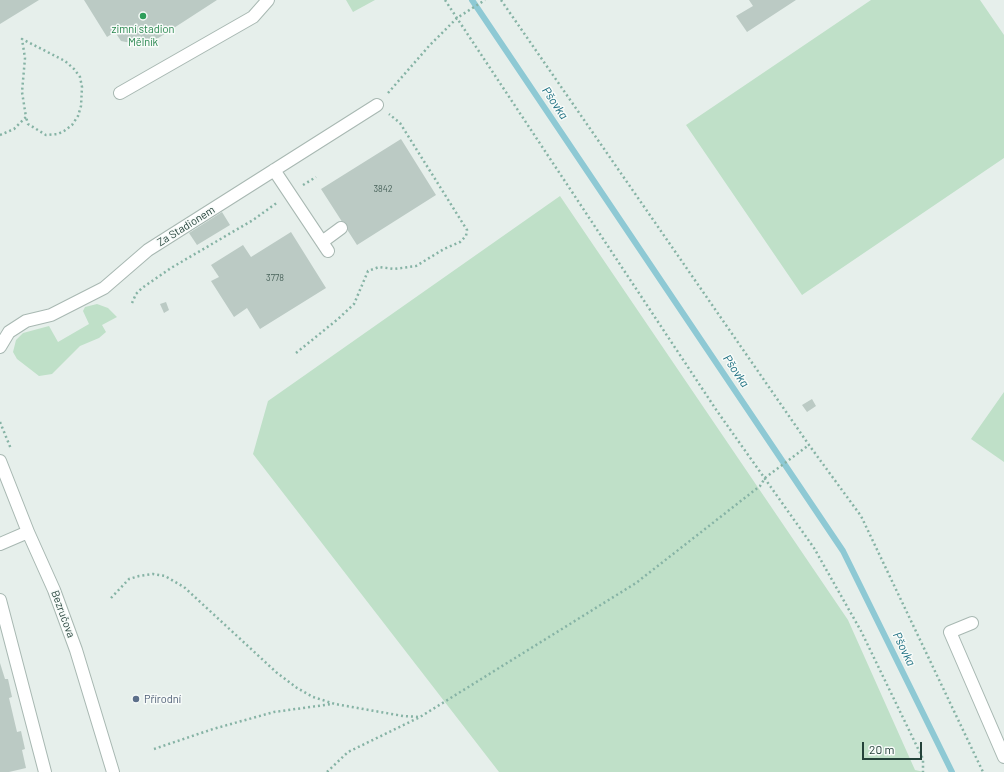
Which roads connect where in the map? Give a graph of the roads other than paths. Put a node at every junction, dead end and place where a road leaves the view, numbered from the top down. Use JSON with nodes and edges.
{"nodes":[{"id":1,"x":268,"y":0,"type":"edge"},
{"id":2,"x":120,"y":93,"type":"dead end"},
{"id":3,"x":377,"y":105,"type":"road end"},
{"id":4,"x":274,"y":170,"type":"junction"},
{"id":5,"x":341,"y":228,"type":"dead end"},
{"id":6,"x":0,"y":348,"type":"edge"},
{"id":7,"x":1,"y":465,"type":"edge"},
{"id":8,"x":28,"y":532,"type":"junction"},
{"id":9,"x":0,"y":544,"type":"edge"},
{"id":10,"x":0,"y":600,"type":"edge"},
{"id":11,"x":972,"y":623,"type":"dead end"},
{"id":12,"x":1004,"y":758,"type":"edge"},
{"id":13,"x":45,"y":772,"type":"edge"},
{"id":14,"x":113,"y":772,"type":"edge"}],
"edges":[{"from":1,"to":2,"type":"street"},
{"from":3,"to":4,"type":"street","name":"Za Stadionem"},
{"from":4,"to":5,"type":"street"},
{"from":4,"to":6,"type":"street","name":"Za Stadionem"},
{"from":7,"to":8,"type":"street","name":"Bezručova"},
{"from":8,"to":9,"type":"street"},
{"from":8,"to":14,"type":"street","name":"Bezručova"},
{"from":10,"to":13,"type":"street"},
{"from":11,"to":12,"type":"street"}]}
